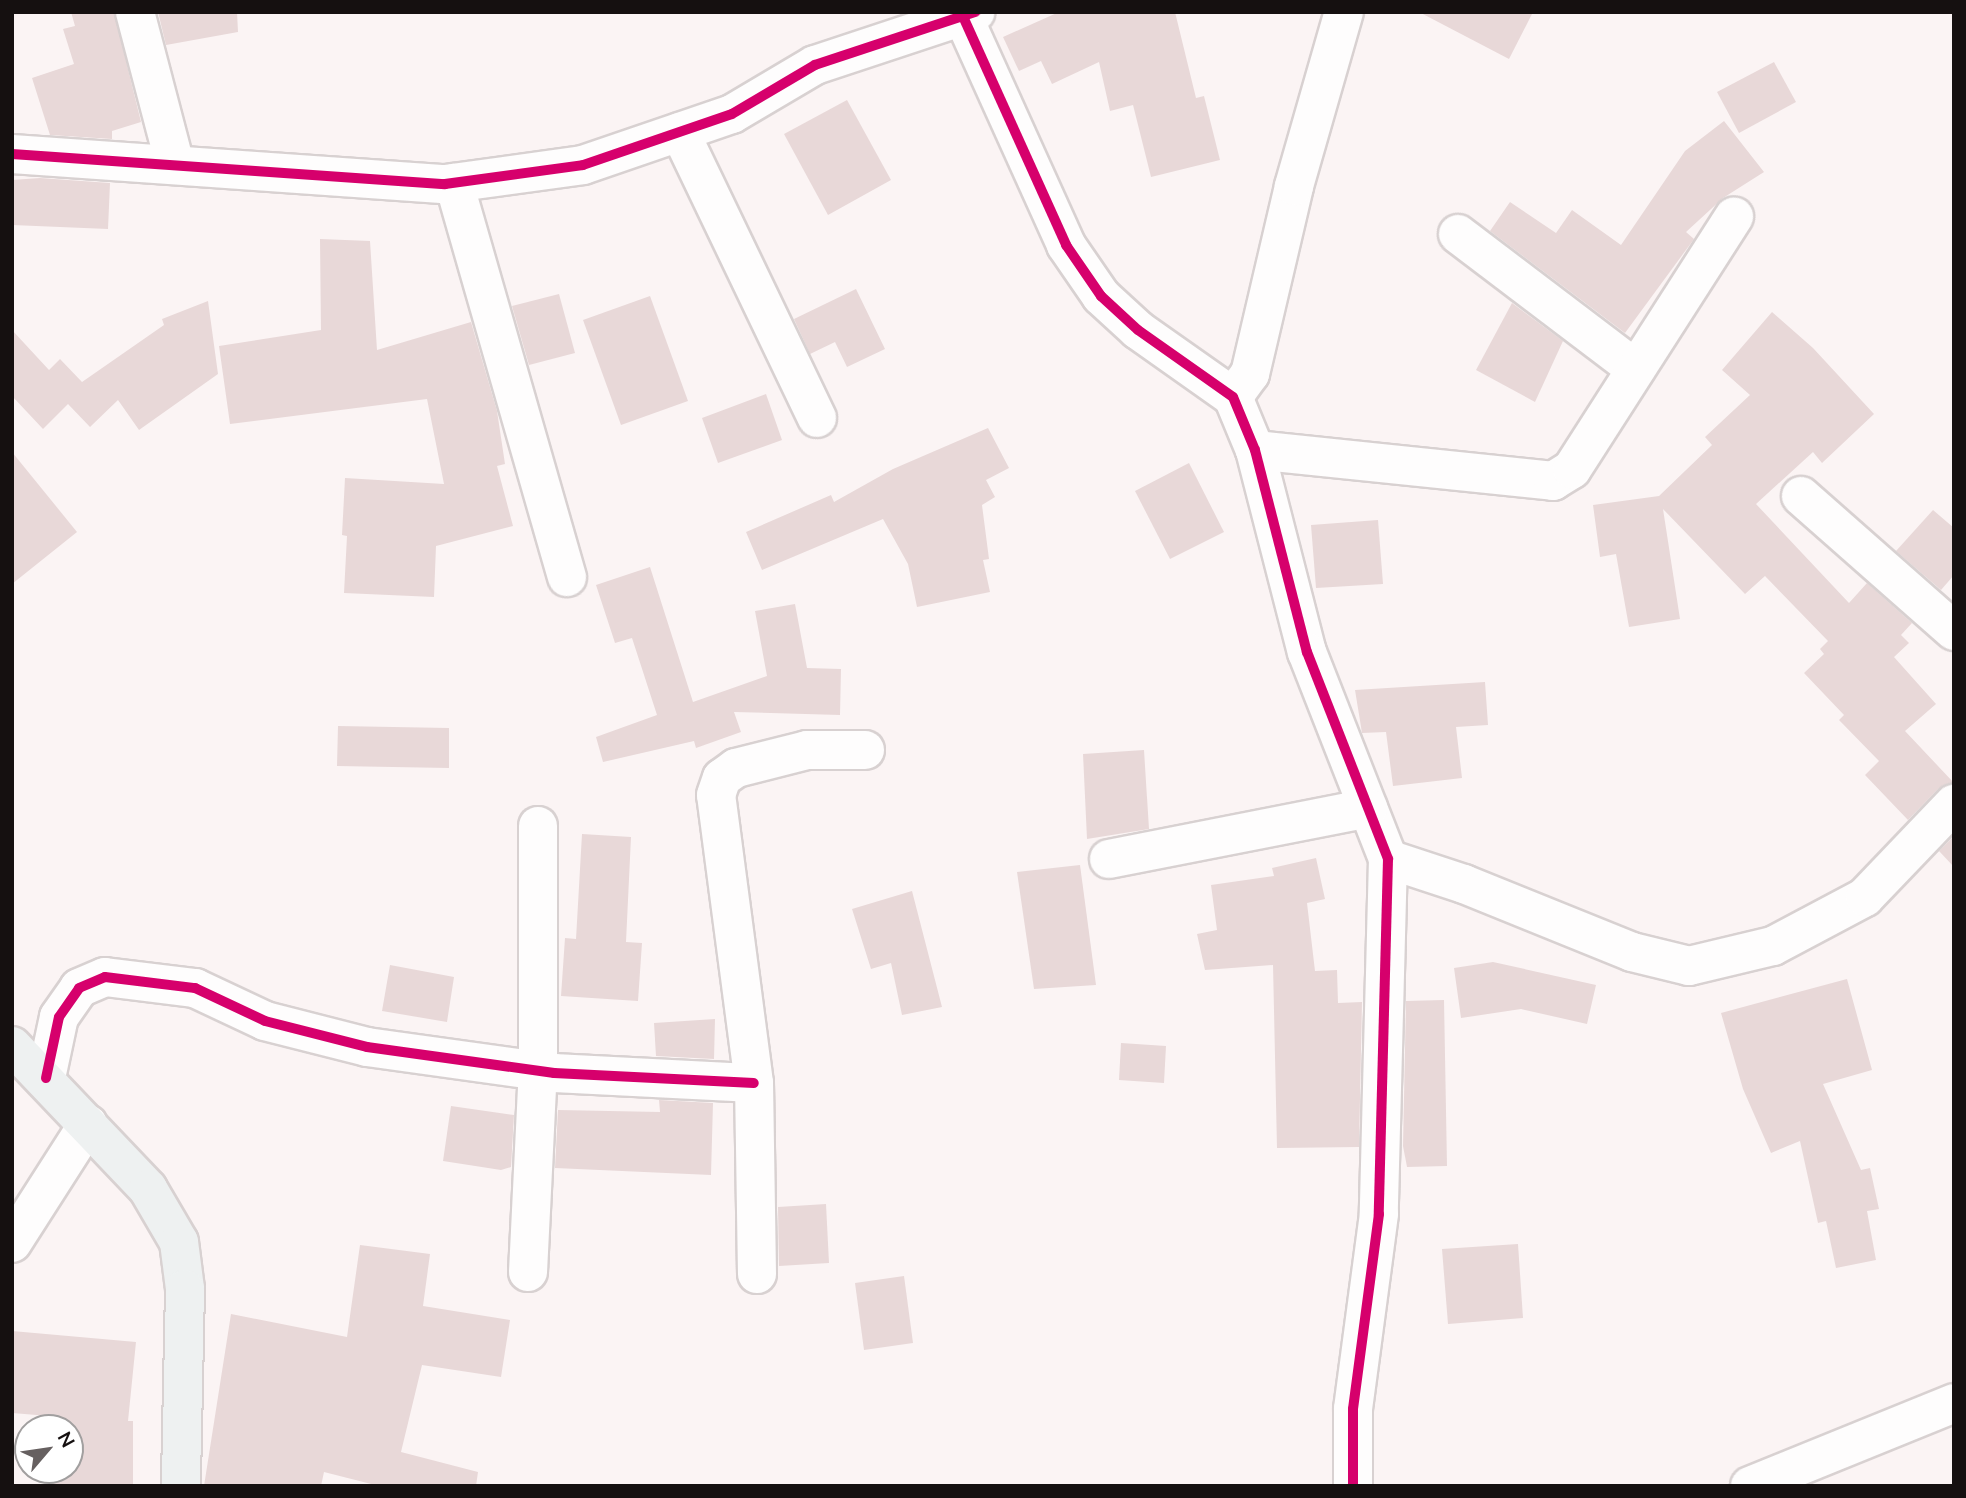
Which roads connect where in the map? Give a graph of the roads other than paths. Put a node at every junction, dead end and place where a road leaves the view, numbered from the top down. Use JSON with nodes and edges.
{"nodes":[{"id":1,"x":135,"y":12,"type":"edge"},
{"id":2,"x":1344,"y":12,"type":"edge"},
{"id":3,"x":966,"y":14,"type":"edge"},
{"id":4,"x":680,"y":132,"type":"junction"},
{"id":5,"x":12,"y":154,"type":"edge"},
{"id":6,"x":175,"y":164,"type":"junction"},
{"id":7,"x":454,"y":183,"type":"junction"},
{"id":8,"x":1734,"y":217,"type":"dead end"},
{"id":9,"x":1458,"y":234,"type":"dead end"},
{"id":10,"x":1636,"y":369,"type":"junction"},
{"id":11,"x":1233,"y":397,"type":"junction"},
{"id":12,"x":817,"y":418,"type":"dead end"},
{"id":13,"x":1255,"y":450,"type":"junction"},
{"id":14,"x":1801,"y":496,"type":"dead end"},
{"id":15,"x":567,"y":577,"type":"dead end"},
{"id":16,"x":1954,"y":631,"type":"edge"},
{"id":17,"x":865,"y":750,"type":"dead end"},
{"id":18,"x":1954,"y":804,"type":"edge"},
{"id":19,"x":1368,"y":808,"type":"junction"},
{"id":20,"x":538,"y":826,"type":"dead end"},
{"id":21,"x":1109,"y":859,"type":"dead end"},
{"id":22,"x":1388,"y":859,"type":"junction"},
{"id":23,"x":12,"y":1046,"type":"edge"},
{"id":24,"x":538,"y":1071,"type":"junction"},
{"id":25,"x":46,"y":1078,"type":"junction"},
{"id":26,"x":754,"y":1083,"type":"junction"},
{"id":27,"x":88,"y":1124,"type":"junction"},
{"id":28,"x":12,"y":1243,"type":"edge"},
{"id":29,"x":528,"y":1272,"type":"dead end"},
{"id":30,"x":757,"y":1274,"type":"dead end"},
{"id":31,"x":1954,"y":1403,"type":"edge"},
{"id":32,"x":180,"y":1486,"type":"edge"},
{"id":33,"x":1353,"y":1486,"type":"edge"},
{"id":34,"x":1750,"y":1486,"type":"edge"}],
"edges":[{"from":1,"to":6,"type":"street"},
{"from":2,"to":11,"type":"street"},
{"from":3,"to":4,"type":"street"},
{"from":3,"to":11,"type":"street"},
{"from":4,"to":7,"type":"street"},
{"from":4,"to":12,"type":"street"},
{"from":5,"to":6,"type":"street"},
{"from":6,"to":7,"type":"street"},
{"from":7,"to":15,"type":"street"},
{"from":8,"to":10,"type":"street"},
{"from":9,"to":10,"type":"street"},
{"from":10,"to":13,"type":"street"},
{"from":11,"to":13,"type":"street"},
{"from":13,"to":19,"type":"street"},
{"from":14,"to":16,"type":"street"},
{"from":17,"to":26,"type":"street"},
{"from":18,"to":22,"type":"street"},
{"from":19,"to":21,"type":"street"},
{"from":19,"to":22,"type":"street"},
{"from":20,"to":24,"type":"street"},
{"from":22,"to":33,"type":"street"},
{"from":23,"to":25,"type":"street"},
{"from":24,"to":25,"type":"street"},
{"from":24,"to":26,"type":"street"},
{"from":24,"to":29,"type":"street"},
{"from":25,"to":27,"type":"street"},
{"from":26,"to":30,"type":"street"},
{"from":27,"to":28,"type":"street"},
{"from":27,"to":32,"type":"street"},
{"from":31,"to":34,"type":"street"}]}
